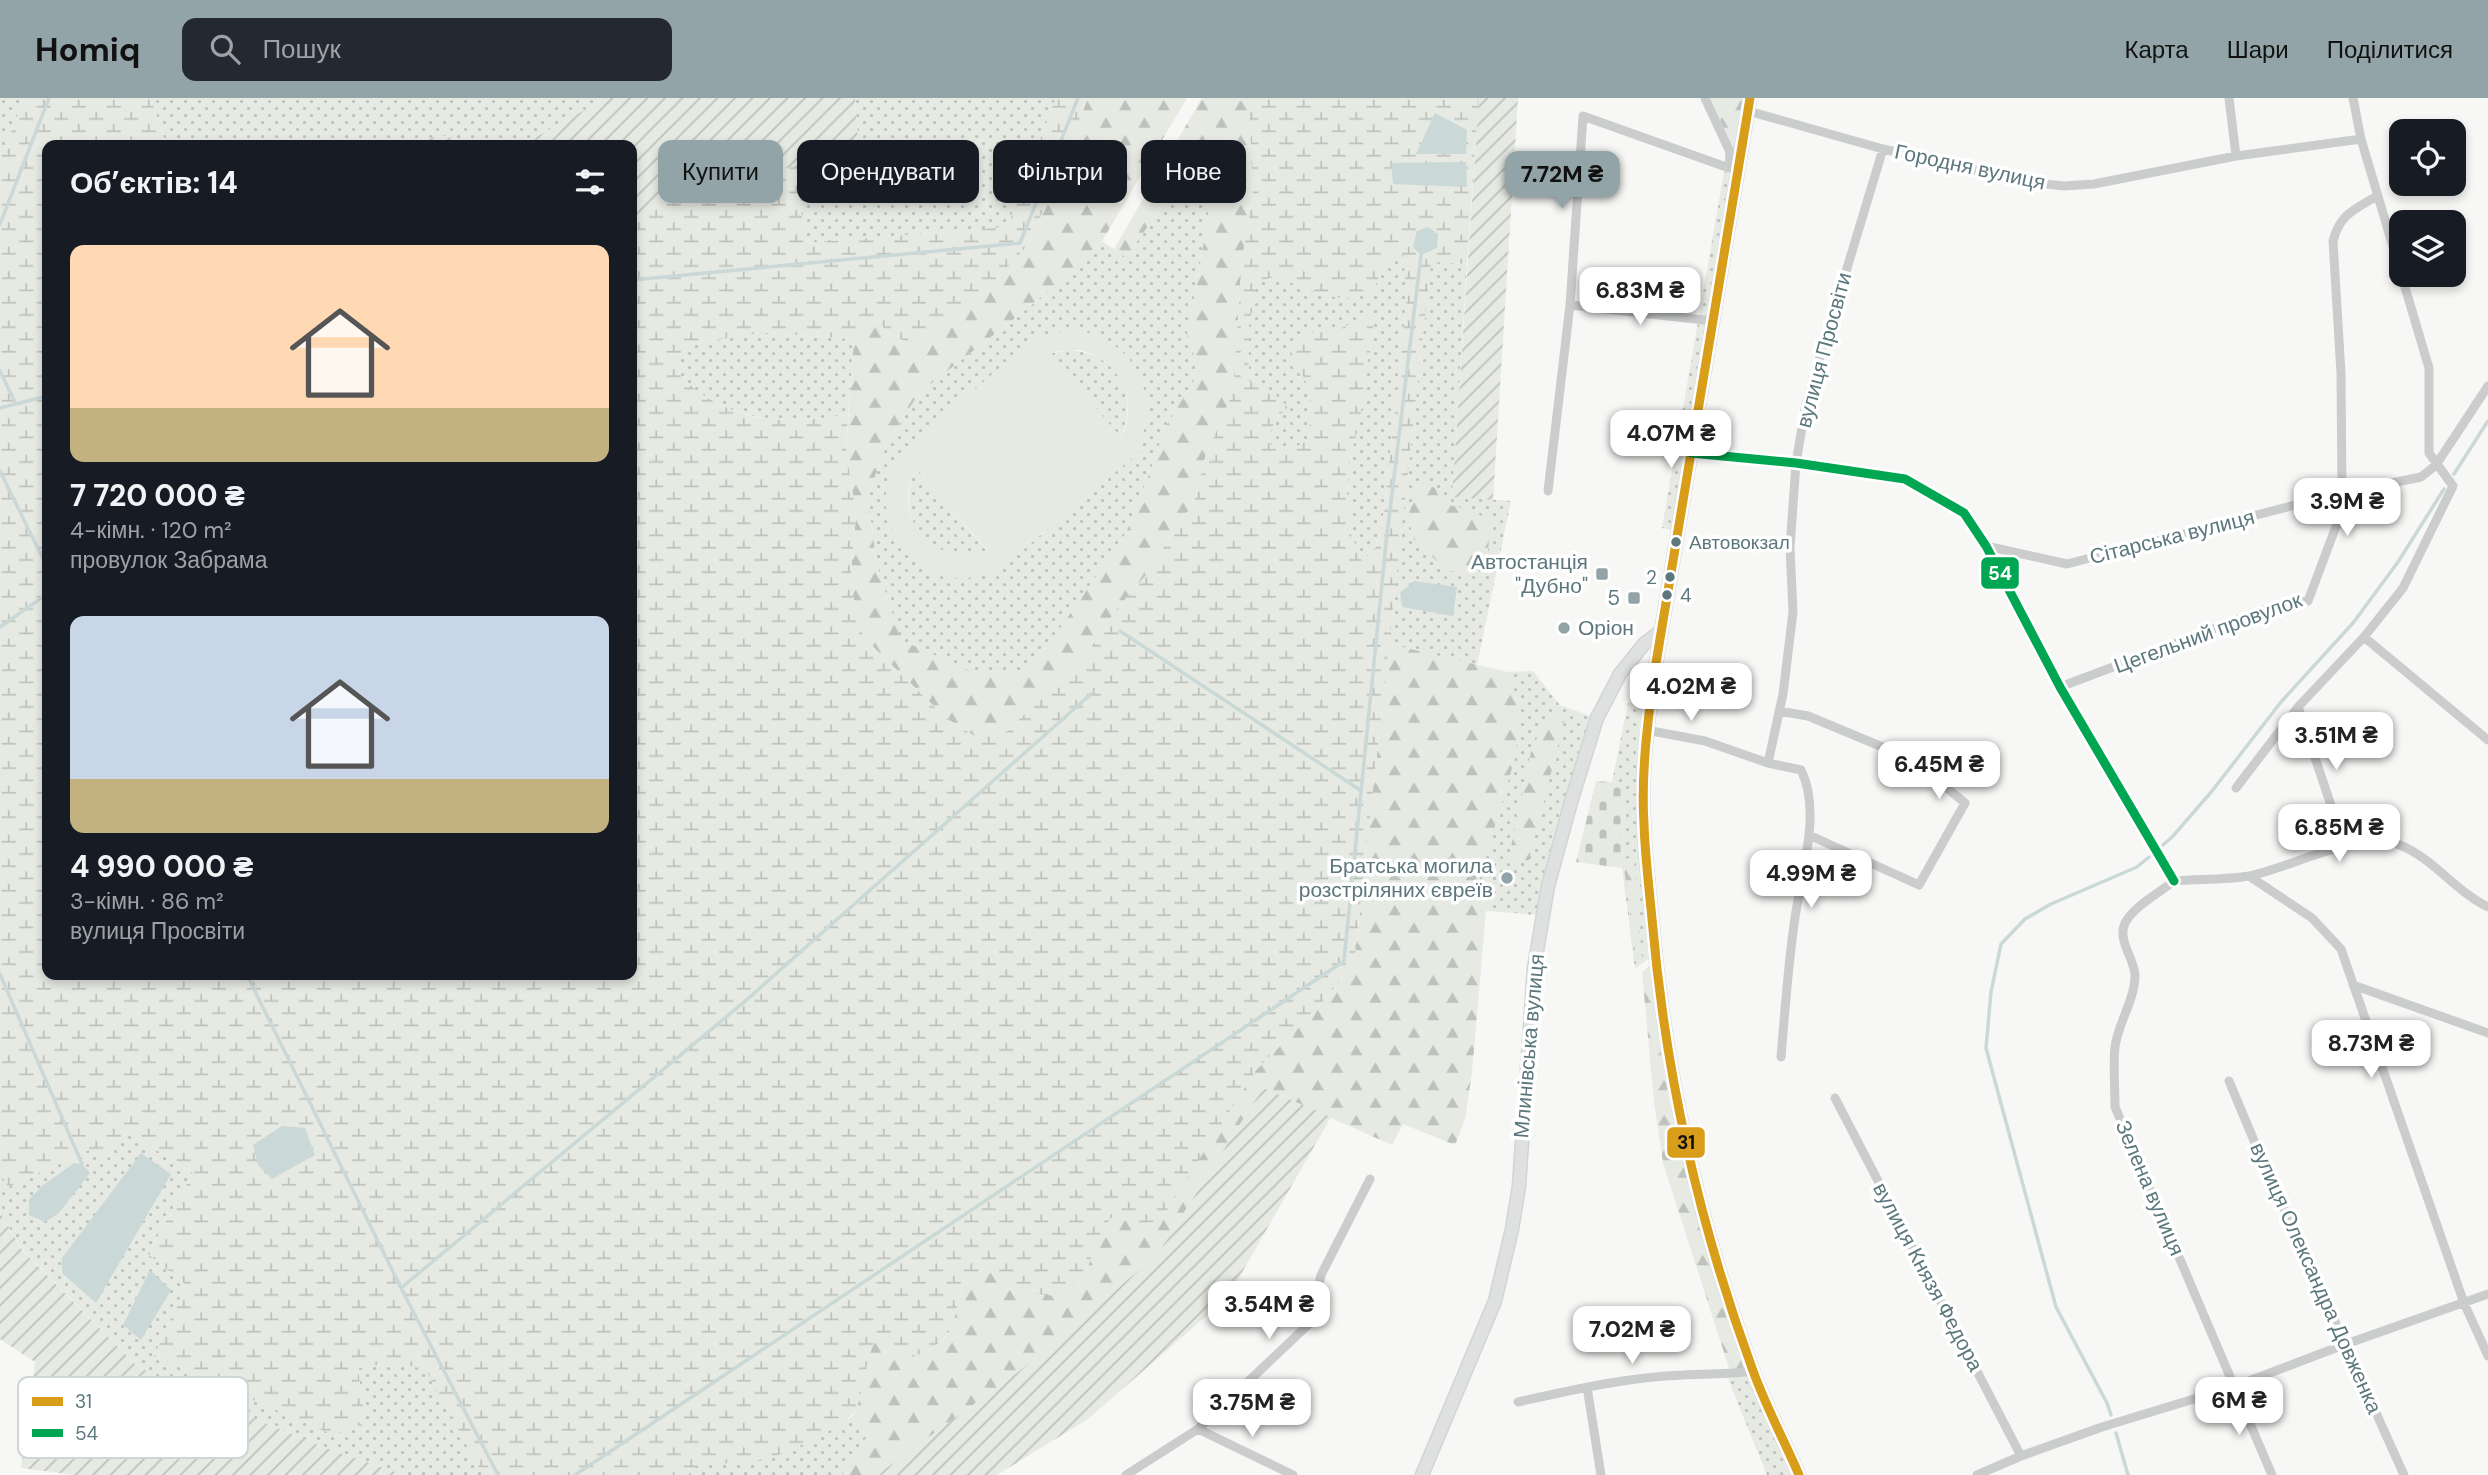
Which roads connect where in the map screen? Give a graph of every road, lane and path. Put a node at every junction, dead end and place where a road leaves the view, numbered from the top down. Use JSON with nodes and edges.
{"nodes":[{"id":1,"x":1705,"y":98,"type":"edge"},
{"id":2,"x":2229,"y":98,"type":"edge"},
{"id":3,"x":2353,"y":98,"type":"edge"},
{"id":4,"x":1749,"y":104,"type":"edge"},
{"id":5,"x":2361,"y":139,"type":"junction"},
{"id":6,"x":1882,"y":149,"type":"junction"},
{"id":7,"x":2236,"y":156,"type":"junction"},
{"id":8,"x":1734,"y":169,"type":"junction"},
{"id":9,"x":2377,"y":196,"type":"junction"},
{"id":10,"x":1570,"y":305,"type":"junction"},
{"id":11,"x":1713,"y":321,"type":"junction"},
{"id":12,"x":2488,"y":386,"type":"edge"},
{"id":13,"x":1691,"y":453,"type":"junction"},
{"id":14,"x":1796,"y":463,"type":"junction"},
{"id":15,"x":2436,"y":465,"type":"junction"},
{"id":16,"x":1548,"y":491,"type":"dead end"},
{"id":17,"x":2342,"y":493,"type":"junction"},
{"id":18,"x":1986,"y":546,"type":"junction"},
{"id":19,"x":1661,"y":631,"type":"junction"},
{"id":20,"x":2364,"y":637,"type":"junction"},
{"id":21,"x":2060,"y":687,"type":"junction"},
{"id":22,"x":2298,"y":707,"type":"junction"},
{"id":23,"x":1779,"y":711,"type":"junction"},
{"id":24,"x":1646,"y":730,"type":"junction"},
{"id":25,"x":2488,"y":740,"type":"edge"},
{"id":26,"x":1768,"y":763,"type":"junction"},
{"id":27,"x":2236,"y":788,"type":"dead end"},
{"id":28,"x":1809,"y":835,"type":"junction"},
{"id":29,"x":2345,"y":847,"type":"junction"},
{"id":30,"x":2249,"y":876,"type":"junction"},
{"id":31,"x":2174,"y":881,"type":"junction"},
{"id":32,"x":2488,"y":907,"type":"edge"},
{"id":33,"x":2353,"y":985,"type":"junction"},
{"id":34,"x":2488,"y":1033,"type":"edge"},
{"id":35,"x":1781,"y":1057,"type":"dead end"},
{"id":36,"x":2229,"y":1081,"type":"dead end"},
{"id":37,"x":1835,"y":1098,"type":"dead end"},
{"id":38,"x":1370,"y":1179,"type":"dead end"},
{"id":39,"x":2488,"y":1294,"type":"edge"},
{"id":40,"x":2464,"y":1303,"type":"junction"},
{"id":41,"x":2346,"y":1344,"type":"junction"},
{"id":42,"x":2488,"y":1356,"type":"edge"},
{"id":43,"x":1753,"y":1371,"type":"junction"},
{"id":44,"x":1587,"y":1387,"type":"junction"},
{"id":45,"x":2234,"y":1387,"type":"junction"},
{"id":46,"x":1518,"y":1402,"type":"dead end"},
{"id":47,"x":1198,"y":1429,"type":"junction"},
{"id":48,"x":2021,"y":1455,"type":"junction"},
{"id":49,"x":1126,"y":1475,"type":"edge"},
{"id":50,"x":1293,"y":1475,"type":"edge"},
{"id":51,"x":1422,"y":1475,"type":"edge"},
{"id":52,"x":1601,"y":1475,"type":"edge"},
{"id":53,"x":1800,"y":1475,"type":"edge"},
{"id":54,"x":1977,"y":1475,"type":"edge"},
{"id":55,"x":2272,"y":1475,"type":"edge"},
{"id":56,"x":2404,"y":1475,"type":"edge"}],
"edges":[{"from":1,"to":8,"type":"street"},
{"from":2,"to":7,"type":"street"},
{"from":3,"to":5,"type":"street"},
{"from":4,"to":6,"type":"street","name":"Городня вулиця"},
{"from":4,"to":8,"type":"main road"},
{"from":5,"to":7,"type":"street","name":"Городня вулиця"},
{"from":5,"to":9,"type":"street"},
{"from":6,"to":7,"type":"street","name":"Городня вулиця"},
{"from":6,"to":14,"type":"street","name":"вулиця Просвіти"},
{"from":8,"to":10,"type":"street"},
{"from":8,"to":11,"type":"main road"},
{"from":9,"to":15,"type":"street"},
{"from":9,"to":17,"type":"street","name":"Цегельний провулок"},
{"from":10,"to":11,"type":"street"},
{"from":10,"to":16,"type":"street"},
{"from":11,"to":13,"type":"main road"},
{"from":12,"to":15,"type":"street"},
{"from":13,"to":14,"type":"street"},
{"from":13,"to":19,"type":"main road"},
{"from":14,"to":18,"type":"street"},
{"from":14,"to":23,"type":"street","name":"вулиця Просвіти"},
{"from":15,"to":17,"type":"street","name":"Сітарська вулиця"},
{"from":15,"to":20,"type":"street"},
{"from":17,"to":18,"type":"street","name":"Сітарська вулиця"},
{"from":17,"to":21,"type":"street","name":"Цегельний провулок"},
{"from":18,"to":21,"type":"street"},
{"from":19,"to":24,"type":"main road"},
{"from":19,"to":51,"type":"main road","name":"Млинівська вулиця"},
{"from":20,"to":22,"type":"street"},
{"from":20,"to":25,"type":"street"},
{"from":21,"to":31,"type":"street"},
{"from":22,"to":27,"type":"street"},
{"from":22,"to":29,"type":"street"},
{"from":23,"to":26,"type":"street","name":"вулиця Просвіти"},
{"from":23,"to":28,"type":"street"},
{"from":24,"to":26,"type":"street"},
{"from":24,"to":43,"type":"main road"},
{"from":26,"to":28,"type":"street"},
{"from":28,"to":35,"type":"street"},
{"from":29,"to":30,"type":"street"},
{"from":29,"to":32,"type":"street"},
{"from":30,"to":31,"type":"street"},
{"from":30,"to":33,"type":"street"},
{"from":31,"to":45,"type":"street","name":"Зелена вулиця"},
{"from":33,"to":34,"type":"street"},
{"from":33,"to":40,"type":"street"},
{"from":36,"to":41,"type":"street","name":"вулиця Олександра Довженка"},
{"from":37,"to":48,"type":"street","name":"вулиця Князя Федора"},
{"from":38,"to":47,"type":"street"},
{"from":39,"to":40,"type":"street"},
{"from":40,"to":41,"type":"street"},
{"from":40,"to":42,"type":"street"},
{"from":41,"to":45,"type":"street"},
{"from":41,"to":56,"type":"street","name":"вулиця Олександра Довженка"},
{"from":43,"to":44,"type":"street"},
{"from":43,"to":53,"type":"main road"},
{"from":44,"to":46,"type":"street"},
{"from":44,"to":52,"type":"street"},
{"from":45,"to":48,"type":"street"},
{"from":45,"to":55,"type":"street","name":"Зелена вулиця"},
{"from":47,"to":49,"type":"street"},
{"from":47,"to":50,"type":"street"},
{"from":48,"to":54,"type":"street"}]}
